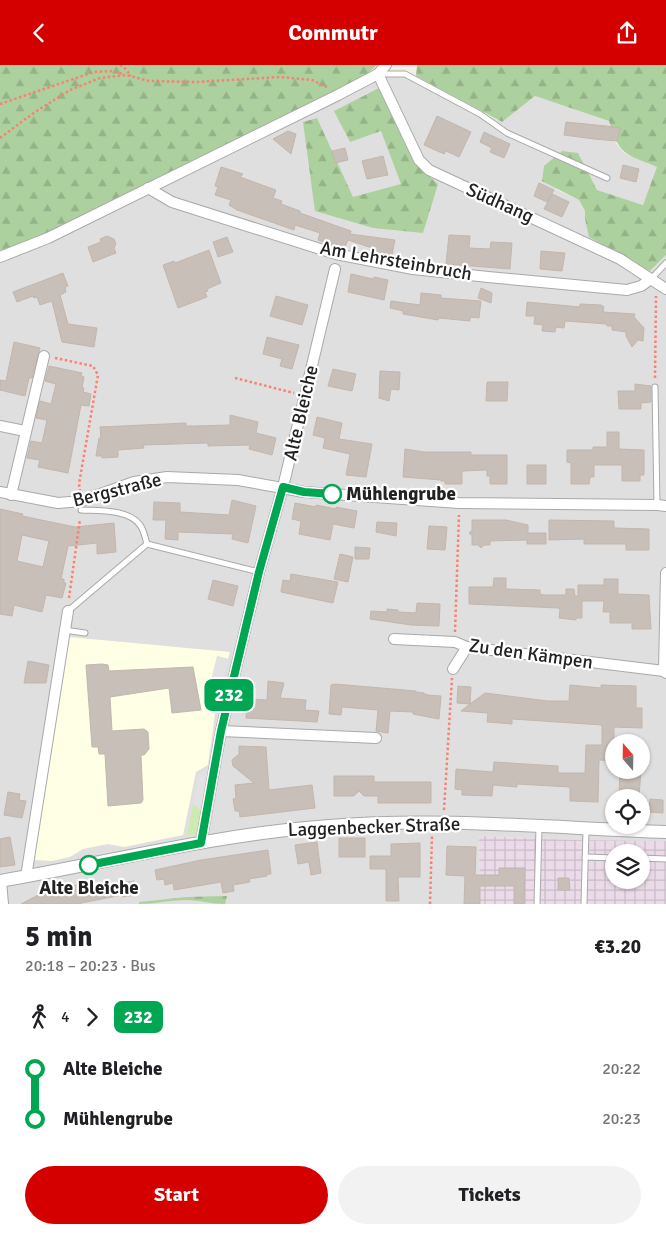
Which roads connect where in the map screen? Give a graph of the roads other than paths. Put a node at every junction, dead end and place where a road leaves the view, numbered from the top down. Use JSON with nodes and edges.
{"nodes":[{"id":1,"x":386,"y":65,"type":"edge"},
{"id":2,"x":378,"y":75,"type":"junction"},
{"id":3,"x":607,"y":178,"type":"dead end"},
{"id":4,"x":148,"y":188,"type":"junction"},
{"id":5,"x":0,"y":257,"type":"edge"},
{"id":6,"x":666,"y":263,"type":"edge"},
{"id":7,"x":335,"y":269,"type":"dead end"},
{"id":8,"x":653,"y":280,"type":"junction"},
{"id":9,"x":666,"y":289,"type":"edge"},
{"id":10,"x":44,"y":356,"type":"road end"},
{"id":11,"x":656,"y":387,"type":"road end"},
{"id":12,"x":0,"y":426,"type":"edge"},
{"id":13,"x":25,"y":431,"type":"junction"},
{"id":14,"x":283,"y":487,"type":"junction"},
{"id":15,"x":5,"y":493,"type":"edge"},
{"id":16,"x":81,"y":506,"type":"junction"},
{"id":17,"x":661,"y":506,"type":"edge"},
{"id":18,"x":147,"y":544,"type":"junction"},
{"id":19,"x":259,"y":572,"type":"junction"},
{"id":20,"x":666,"y":573,"type":"edge"},
{"id":21,"x":68,"y":611,"type":"joint"},
{"id":22,"x":64,"y":630,"type":"junction"},
{"id":23,"x":85,"y":633,"type":"dead end"},
{"id":24,"x":394,"y":639,"type":"dead end"},
{"id":25,"x":467,"y":647,"type":"junction"},
{"id":26,"x":453,"y":669,"type":"road end"},
{"id":27,"x":665,"y":672,"type":"edge"},
{"id":28,"x":221,"y":731,"type":"junction"},
{"id":29,"x":376,"y":738,"type":"dead end"},
{"id":30,"x":539,"y":825,"type":"junction"},
{"id":31,"x":586,"y":828,"type":"junction"},
{"id":32,"x":666,"y":831,"type":"edge"},
{"id":33,"x":201,"y":843,"type":"junction"},
{"id":34,"x":585,"y":857,"type":"junction"},
{"id":35,"x":605,"y":858,"type":"edge"},
{"id":36,"x":650,"y":858,"type":"edge"},
{"id":37,"x":666,"y":859,"type":"edge"},
{"id":38,"x":26,"y":877,"type":"junction"},
{"id":39,"x":0,"y":881,"type":"edge"},
{"id":40,"x":3,"y":904,"type":"edge"},
{"id":41,"x":537,"y":904,"type":"edge"},
{"id":42,"x":584,"y":904,"type":"edge"}],
"edges":[{"from":1,"to":2,"type":"street"},
{"from":2,"to":3,"type":"lane"},
{"from":2,"to":4,"type":"street"},
{"from":2,"to":8,"type":"street","name":"Südhang"},
{"from":4,"to":5,"type":"street"},
{"from":4,"to":8,"type":"street","name":"Am Lehrsteinbruch"},
{"from":6,"to":8,"type":"lane"},
{"from":7,"to":14,"type":"street","name":"Alte Bleiche"},
{"from":8,"to":9,"type":"street","name":"Südhang"},
{"from":10,"to":13,"type":"street","name":"Bergstraße"},
{"from":11,"to":17,"type":"lane"},
{"from":12,"to":13,"type":"street"},
{"from":13,"to":15,"type":"street","name":"Bergstraße"},
{"from":14,"to":16,"type":"street","name":"Bergstraße"},
{"from":14,"to":17,"type":"street"},
{"from":14,"to":19,"type":"street","name":"Alte Bleiche"},
{"from":15,"to":16,"type":"street","name":"Bergstraße"},
{"from":16,"to":18,"type":"lane"},
{"from":18,"to":19,"type":"lane"},
{"from":18,"to":21,"type":"lane"},
{"from":19,"to":28,"type":"street","name":"Alte Bleiche"},
{"from":20,"to":27,"type":"street"},
{"from":21,"to":22,"type":"street"},
{"from":22,"to":23,"type":"lane"},
{"from":22,"to":38,"type":"street"},
{"from":24,"to":25,"type":"street","name":"Zu den Kämpen"},
{"from":25,"to":26,"type":"street"},
{"from":25,"to":27,"type":"street","name":"Zu den Kämpen"},
{"from":28,"to":29,"type":"street"},
{"from":28,"to":33,"type":"street","name":"Alte Bleiche"},
{"from":30,"to":31,"type":"street","name":"Laggenbecker Straße"},
{"from":30,"to":33,"type":"street","name":"Laggenbecker Straße"},
{"from":30,"to":41,"type":"lane"},
{"from":31,"to":32,"type":"street","name":"Laggenbecker Straße"},
{"from":31,"to":34,"type":"lane"},
{"from":33,"to":38,"type":"street","name":"Laggenbecker Straße"},
{"from":34,"to":35,"type":"lane"},
{"from":34,"to":42,"type":"lane"},
{"from":36,"to":37,"type":"lane"},
{"from":38,"to":39,"type":"street","name":"Laggenbecker Straße"},
{"from":39,"to":40,"type":"street"}]}
